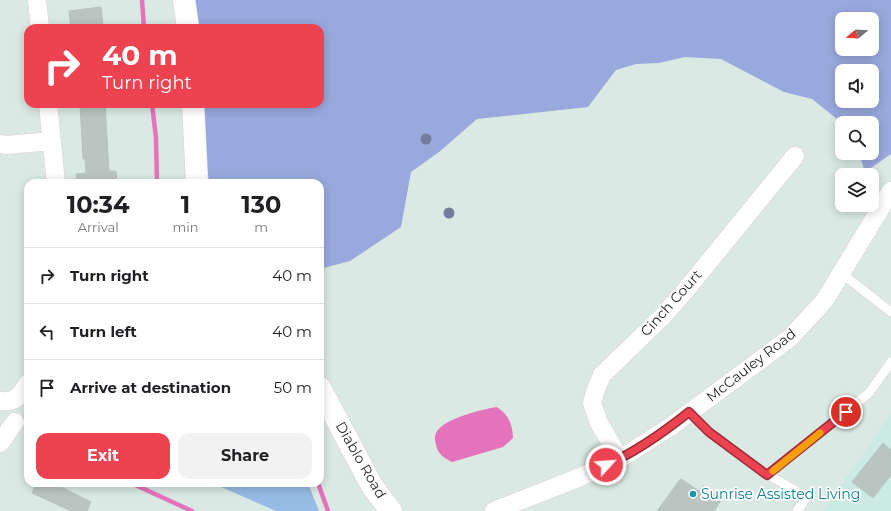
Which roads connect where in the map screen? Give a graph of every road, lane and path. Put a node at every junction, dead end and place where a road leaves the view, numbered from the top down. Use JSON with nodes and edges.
{"nodes":[{"id":1,"x":37,"y":0,"type":"edge"},
{"id":2,"x":184,"y":0,"type":"edge"},
{"id":3,"x":40,"y":24,"type":"edge"},
{"id":4,"x":187,"y":24,"type":"edge"},
{"id":5,"x":48,"y":108,"type":"edge"},
{"id":6,"x":193,"y":108,"type":"edge"},
{"id":7,"x":52,"y":141,"type":"junction"},
{"id":8,"x":0,"y":144,"type":"edge"},
{"id":9,"x":795,"y":156,"type":"dead end"},
{"id":10,"x":56,"y":179,"type":"edge"},
{"id":11,"x":197,"y":179,"type":"edge"},
{"id":12,"x":891,"y":191,"type":"edge"},
{"id":13,"x":841,"y":273,"type":"junction"},
{"id":14,"x":891,"y":312,"type":"edge"},
{"id":15,"x":891,"y":362,"type":"edge"},
{"id":16,"x":24,"y":389,"type":"edge"},
{"id":17,"x":324,"y":396,"type":"edge"},
{"id":18,"x":0,"y":401,"type":"edge"},
{"id":19,"x":689,"y":412,"type":"junction"},
{"id":20,"x":15,"y":422,"type":"dead end"},
{"id":21,"x":0,"y":443,"type":"edge"},
{"id":22,"x":620,"y":459,"type":"junction"},
{"id":23,"x":767,"y":475,"type":"junction"},
{"id":24,"x":391,"y":511,"type":"edge"},
{"id":25,"x":494,"y":511,"type":"edge"},
{"id":26,"x":796,"y":511,"type":"edge"}],
"edges":[{"from":1,"to":3,"type":"street"},
{"from":2,"to":4,"type":"street"},
{"from":5,"to":7,"type":"street"},
{"from":6,"to":11,"type":"street"},
{"from":7,"to":8,"type":"street"},
{"from":7,"to":10,"type":"street"},
{"from":9,"to":22,"type":"street","name":"Cinch Court"},
{"from":12,"to":13,"type":"street","name":"McCauley Road"},
{"from":13,"to":14,"type":"lane"},
{"from":13,"to":19,"type":"street","name":"McCauley Road"},
{"from":15,"to":23,"type":"lane"},
{"from":16,"to":18,"type":"street"},
{"from":17,"to":24,"type":"street","name":"Diablo Road"},
{"from":19,"to":22,"type":"street","name":"McCauley Road"},
{"from":19,"to":23,"type":"lane"},
{"from":20,"to":21,"type":"street"},
{"from":22,"to":25,"type":"street","name":"McCauley Road"},
{"from":23,"to":26,"type":"lane"}]}
